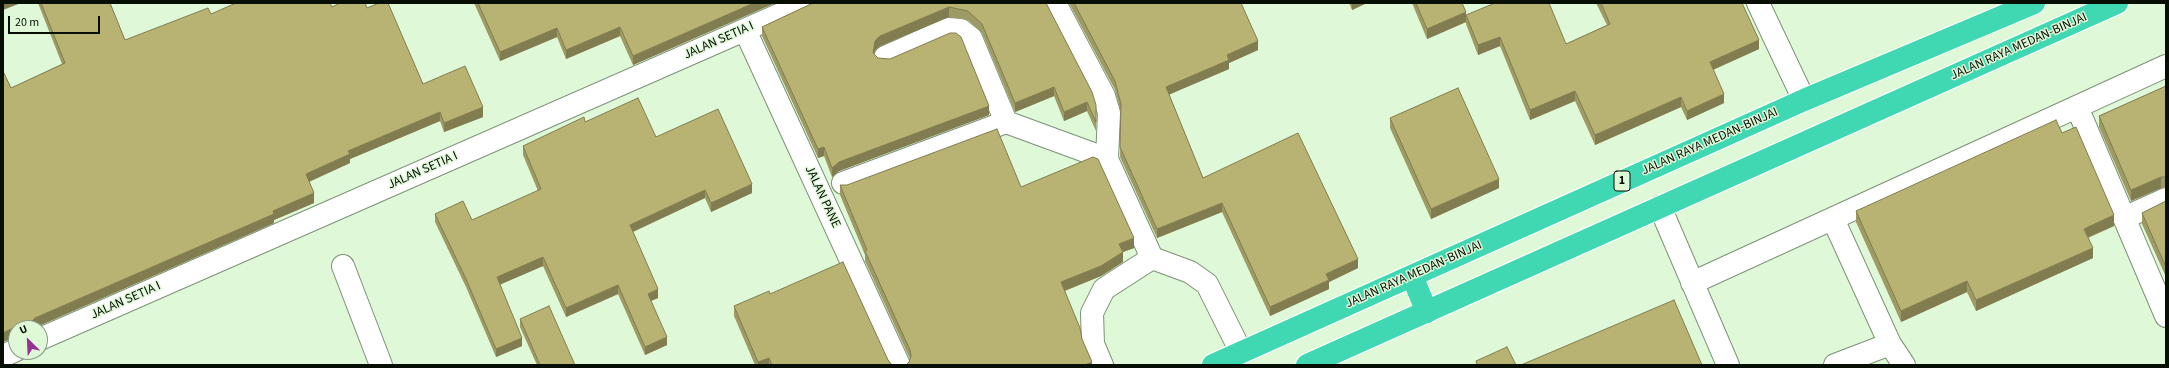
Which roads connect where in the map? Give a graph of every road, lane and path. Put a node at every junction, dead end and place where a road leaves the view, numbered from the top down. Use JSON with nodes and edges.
{"nodes":[{"id":1,"x":806,"y":3,"type":"edge"},
{"id":2,"x":1055,"y":3,"type":"edge"},
{"id":3,"x":1758,"y":3,"type":"edge"},
{"id":4,"x":2034,"y":3,"type":"edge"},
{"id":5,"x":2117,"y":3,"type":"edge"},
{"id":6,"x":745,"y":30,"type":"junction"},
{"id":7,"x":885,"y":57,"type":"edge"},
{"id":8,"x":2166,"y":66,"type":"edge"},
{"id":9,"x":1804,"y":100,"type":"junction"},
{"id":10,"x":2077,"y":106,"type":"junction"},
{"id":11,"x":1006,"y":122,"type":"junction"},
{"id":12,"x":1107,"y":160,"type":"junction"},
{"id":13,"x":843,"y":183,"type":"edge"},
{"id":14,"x":2166,"y":199,"type":"edge"},
{"id":15,"x":1660,"y":207,"type":"junction"},
{"id":16,"x":1833,"y":218,"type":"junction"},
{"id":17,"x":2124,"y":218,"type":"junction"},
{"id":18,"x":1152,"y":258,"type":"junction"},
{"id":19,"x":343,"y":266,"type":"dead end"},
{"id":20,"x":1412,"y":276,"type":"junction"},
{"id":21,"x":1692,"y":283,"type":"junction"},
{"id":22,"x":1427,"y":312,"type":"junction"},
{"id":23,"x":2166,"y":316,"type":"edge"},
{"id":24,"x":48,"y":335,"type":"edge"},
{"id":25,"x":1890,"y":344,"type":"junction"},
{"id":26,"x":1241,"y":352,"type":"junction"},
{"id":27,"x":381,"y":365,"type":"edge"},
{"id":28,"x":899,"y":365,"type":"edge"},
{"id":29,"x":1102,"y":365,"type":"edge"},
{"id":30,"x":1213,"y":365,"type":"edge"},
{"id":31,"x":1307,"y":365,"type":"edge"},
{"id":32,"x":1728,"y":365,"type":"edge"},
{"id":33,"x":1835,"y":365,"type":"edge"},
{"id":34,"x":1904,"y":365,"type":"edge"}],
"edges":[{"from":1,"to":6,"type":"street","name":"JALAN SETIA I"},
{"from":2,"to":12,"type":"street"},
{"from":3,"to":9,"type":"street"},
{"from":4,"to":9,"type":"highway","name":"JALAN RAYA MEDAN-BINJAI","number":"1"},
{"from":5,"to":15,"type":"highway","name":"JALAN RAYA MEDAN-BINJAI"},
{"from":6,"to":24,"type":"street","name":"JALAN SETIA I"},
{"from":6,"to":28,"type":"street","name":"JALAN PANE"},
{"from":7,"to":11,"type":"street"},
{"from":8,"to":10,"type":"street"},
{"from":9,"to":20,"type":"highway","name":"JALAN RAYA MEDAN-BINJAI","number":"1"},
{"from":10,"to":16,"type":"street"},
{"from":10,"to":17,"type":"street"},
{"from":11,"to":12,"type":"street"},
{"from":11,"to":13,"type":"street"},
{"from":12,"to":18,"type":"street"},
{"from":14,"to":17,"type":"street"},
{"from":15,"to":21,"type":"street"},
{"from":15,"to":22,"type":"highway","name":"JALAN RAYA MEDAN-BINJAI"},
{"from":16,"to":21,"type":"street"},
{"from":16,"to":25,"type":"street"},
{"from":17,"to":23,"type":"street"},
{"from":18,"to":26,"type":"street"},
{"from":18,"to":29,"type":"street"},
{"from":19,"to":27,"type":"street"},
{"from":20,"to":22,"type":"highway"},
{"from":20,"to":26,"type":"highway","name":"JALAN RAYA MEDAN-BINJAI","number":"1"},
{"from":21,"to":32,"type":"street"},
{"from":22,"to":31,"type":"highway","name":"JALAN RAYA MEDAN-BINJAI"},
{"from":25,"to":33,"type":"street"},
{"from":25,"to":34,"type":"street"},
{"from":26,"to":30,"type":"highway","name":"JALAN RAYA MEDAN-BINJAI","number":"1"}]}
